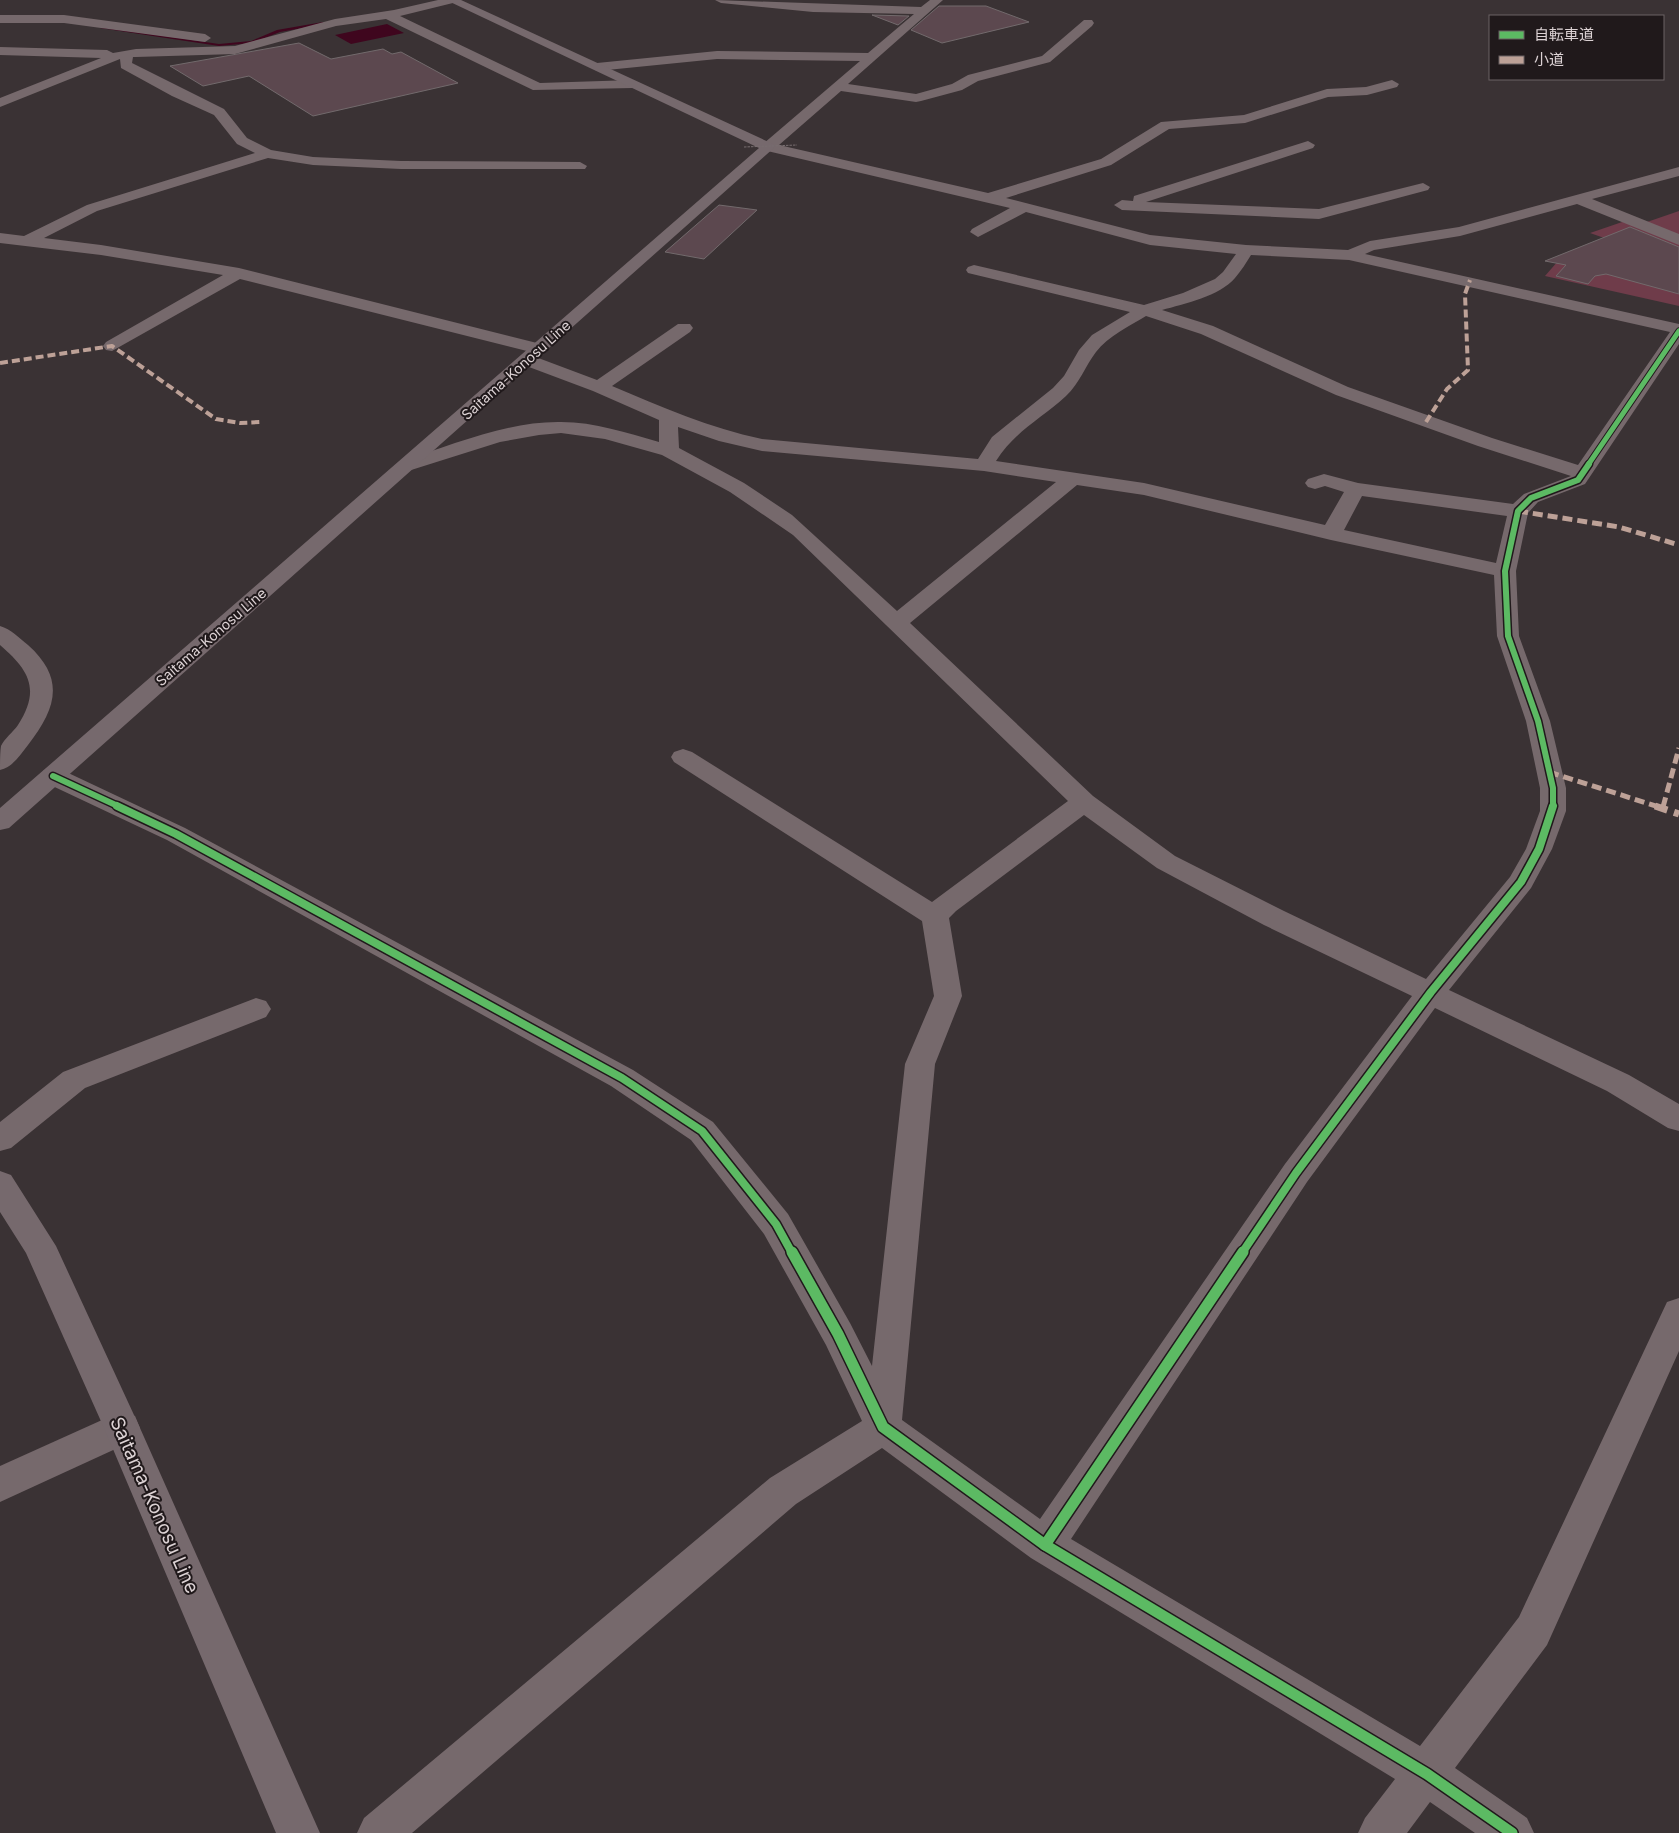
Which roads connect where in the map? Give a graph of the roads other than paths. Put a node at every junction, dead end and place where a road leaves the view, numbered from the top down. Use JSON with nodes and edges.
{"nodes":[{"id":1,"x":453,"y":0,"type":"edge"},
{"id":2,"x":721,"y":0,"type":"edge"},
{"id":3,"x":937,"y":0,"type":"edge"},
{"id":4,"x":924,"y":11,"type":"junction"},
{"id":5,"x":388,"y":15,"type":"junction"},
{"id":6,"x":0,"y":19,"type":"edge"},
{"id":7,"x":1088,"y":23,"type":"dead end"},
{"id":8,"x":254,"y":46,"type":"junction"},
{"id":9,"x":0,"y":50,"type":"edge"},
{"id":10,"x":121,"y":55,"type":"junction"},
{"id":11,"x":870,"y":58,"type":"junction"},
{"id":12,"x":597,"y":67,"type":"junction"},
{"id":13,"x":633,"y":84,"type":"junction"},
{"id":14,"x":1392,"y":84,"type":"dead end"},
{"id":15,"x":837,"y":86,"type":"junction"},
{"id":16,"x":0,"y":103,"type":"edge"},
{"id":17,"x":1308,"y":145,"type":"dead end"},
{"id":18,"x":768,"y":147,"type":"junction"},
{"id":19,"x":267,"y":154,"type":"junction"},
{"id":20,"x":580,"y":166,"type":"dead end"},
{"id":21,"x":1679,"y":171,"type":"edge"},
{"id":22,"x":1423,"y":187,"type":"dead end"},
{"id":23,"x":989,"y":198,"type":"junction"},
{"id":24,"x":1576,"y":198,"type":"junction"},
{"id":25,"x":1122,"y":205,"type":"junction"},
{"id":26,"x":1024,"y":207,"type":"junction"},
{"id":27,"x":1074,"y":221,"type":"junction"},
{"id":28,"x":978,"y":232,"type":"dead end"},
{"id":29,"x":0,"y":238,"type":"edge"},
{"id":30,"x":1679,"y":240,"type":"edge"},
{"id":31,"x":27,"y":241,"type":"junction"},
{"id":32,"x":1246,"y":250,"type":"junction"},
{"id":33,"x":1349,"y":255,"type":"junction"},
{"id":34,"x":974,"y":270,"type":"dead end"},
{"id":35,"x":238,"y":273,"type":"junction"},
{"id":36,"x":1144,"y":310,"type":"junction"},
{"id":37,"x":684,"y":328,"type":"dead end"},
{"id":38,"x":1679,"y":330,"type":"edge"},
{"id":39,"x":112,"y":346,"type":"dead end"},
{"id":40,"x":533,"y":354,"type":"junction"},
{"id":41,"x":599,"y":387,"type":"junction"},
{"id":42,"x":668,"y":417,"type":"junction"},
{"id":43,"x":669,"y":451,"type":"junction"},
{"id":44,"x":408,"y":465,"type":"junction"},
{"id":45,"x":984,"y":465,"type":"junction"},
{"id":46,"x":1583,"y":473,"type":"junction"},
{"id":47,"x":1072,"y":479,"type":"junction"},
{"id":48,"x":1315,"y":483,"type":"dead end"},
{"id":49,"x":1356,"y":488,"type":"junction"},
{"id":50,"x":1518,"y":511,"type":"junction"},
{"id":51,"x":1331,"y":534,"type":"junction"},
{"id":52,"x":1505,"y":570,"type":"junction"},
{"id":53,"x":895,"y":624,"type":"junction"},
{"id":54,"x":0,"y":633,"type":"edge"},
{"id":55,"x":683,"y":757,"type":"dead end"},
{"id":56,"x":0,"y":762,"type":"edge"},
{"id":57,"x":53,"y":776,"type":"junction"},
{"id":58,"x":1084,"y":802,"type":"junction"},
{"id":59,"x":0,"y":822,"type":"edge"},
{"id":60,"x":934,"y":916,"type":"junction"},
{"id":61,"x":1432,"y":992,"type":"junction"},
{"id":62,"x":256,"y":1009,"type":"dead end"},
{"id":63,"x":1679,"y":1118,"type":"edge"},
{"id":64,"x":0,"y":1139,"type":"edge"},
{"id":65,"x":0,"y":1184,"type":"edge"},
{"id":66,"x":1679,"y":1313,"type":"edge"},
{"id":67,"x":883,"y":1427,"type":"junction"},
{"id":68,"x":122,"y":1428,"type":"junction"},
{"id":69,"x":0,"y":1484,"type":"edge"},
{"id":70,"x":1045,"y":1545,"type":"junction"},
{"id":71,"x":1427,"y":1774,"type":"junction"},
{"id":72,"x":298,"y":1833,"type":"edge"},
{"id":73,"x":379,"y":1833,"type":"edge"},
{"id":74,"x":1380,"y":1833,"type":"edge"},
{"id":75,"x":1512,"y":1833,"type":"edge"}],
"edges":[{"from":1,"to":5,"type":"street"},
{"from":1,"to":12,"type":"main road"},
{"from":2,"to":4,"type":"street"},
{"from":3,"to":4,"type":"street"},
{"from":4,"to":11,"type":"street"},
{"from":5,"to":8,"type":"street"},
{"from":5,"to":13,"type":"street"},
{"from":6,"to":8,"type":"street"},
{"from":7,"to":15,"type":"street"},
{"from":8,"to":10,"type":"street"},
{"from":9,"to":10,"type":"street"},
{"from":10,"to":16,"type":"street"},
{"from":10,"to":19,"type":"street"},
{"from":11,"to":12,"type":"street"},
{"from":11,"to":15,"type":"street"},
{"from":12,"to":13,"type":"main road"},
{"from":13,"to":18,"type":"main road"},
{"from":14,"to":23,"type":"street"},
{"from":15,"to":18,"type":"street"},
{"from":17,"to":25,"type":"street"},
{"from":18,"to":23,"type":"street"},
{"from":18,"to":40,"type":"main road","name":"Saitama-Konosu Line"},
{"from":19,"to":20,"type":"street"},
{"from":19,"to":31,"type":"street"},
{"from":21,"to":24,"type":"street"},
{"from":22,"to":25,"type":"street"},
{"from":23,"to":26,"type":"street"},
{"from":24,"to":30,"type":"street"},
{"from":24,"to":33,"type":"street"},
{"from":25,"to":27,"type":"street"},
{"from":26,"to":27,"type":"street"},
{"from":26,"to":28,"type":"street"},
{"from":27,"to":32,"type":"street"},
{"from":29,"to":31,"type":"street"},
{"from":31,"to":35,"type":"street"},
{"from":32,"to":33,"type":"street"},
{"from":32,"to":36,"type":"street"},
{"from":33,"to":38,"type":"street"},
{"from":34,"to":36,"type":"street"},
{"from":35,"to":39,"type":"street"},
{"from":35,"to":40,"type":"street"},
{"from":36,"to":45,"type":"street"},
{"from":36,"to":46,"type":"street"},
{"from":37,"to":41,"type":"street"},
{"from":38,"to":46,"type":"street"},
{"from":40,"to":41,"type":"street"},
{"from":40,"to":44,"type":"main road","name":"Saitama-Konosu Line"},
{"from":41,"to":42,"type":"street"},
{"from":42,"to":43,"type":"street"},
{"from":42,"to":45,"type":"street"},
{"from":43,"to":44,"type":"street"},
{"from":43,"to":53,"type":"street"},
{"from":44,"to":57,"type":"main road","name":"Saitama-Konosu Line"},
{"from":45,"to":47,"type":"street"},
{"from":46,"to":50,"type":"street"},
{"from":47,"to":51,"type":"street"},
{"from":47,"to":53,"type":"street"},
{"from":48,"to":49,"type":"street"},
{"from":49,"to":50,"type":"street"},
{"from":49,"to":51,"type":"street"},
{"from":50,"to":52,"type":"street"},
{"from":51,"to":52,"type":"street"},
{"from":52,"to":61,"type":"street"},
{"from":53,"to":58,"type":"street"},
{"from":54,"to":56,"type":"street"},
{"from":55,"to":60,"type":"street"},
{"from":57,"to":59,"type":"main road","name":"Saitama-Konosu Line"},
{"from":57,"to":67,"type":"street"},
{"from":58,"to":60,"type":"street"},
{"from":58,"to":61,"type":"street"},
{"from":60,"to":67,"type":"street"},
{"from":61,"to":63,"type":"street"},
{"from":61,"to":70,"type":"street"},
{"from":62,"to":64,"type":"street"},
{"from":65,"to":68,"type":"main road","name":"Saitama-Konosu Line"},
{"from":66,"to":71,"type":"street"},
{"from":67,"to":70,"type":"street"},
{"from":67,"to":73,"type":"street"},
{"from":68,"to":69,"type":"street"},
{"from":68,"to":72,"type":"main road","name":"Saitama-Konosu Line"},
{"from":70,"to":71,"type":"street"},
{"from":71,"to":74,"type":"street"},
{"from":71,"to":75,"type":"street"}]}
